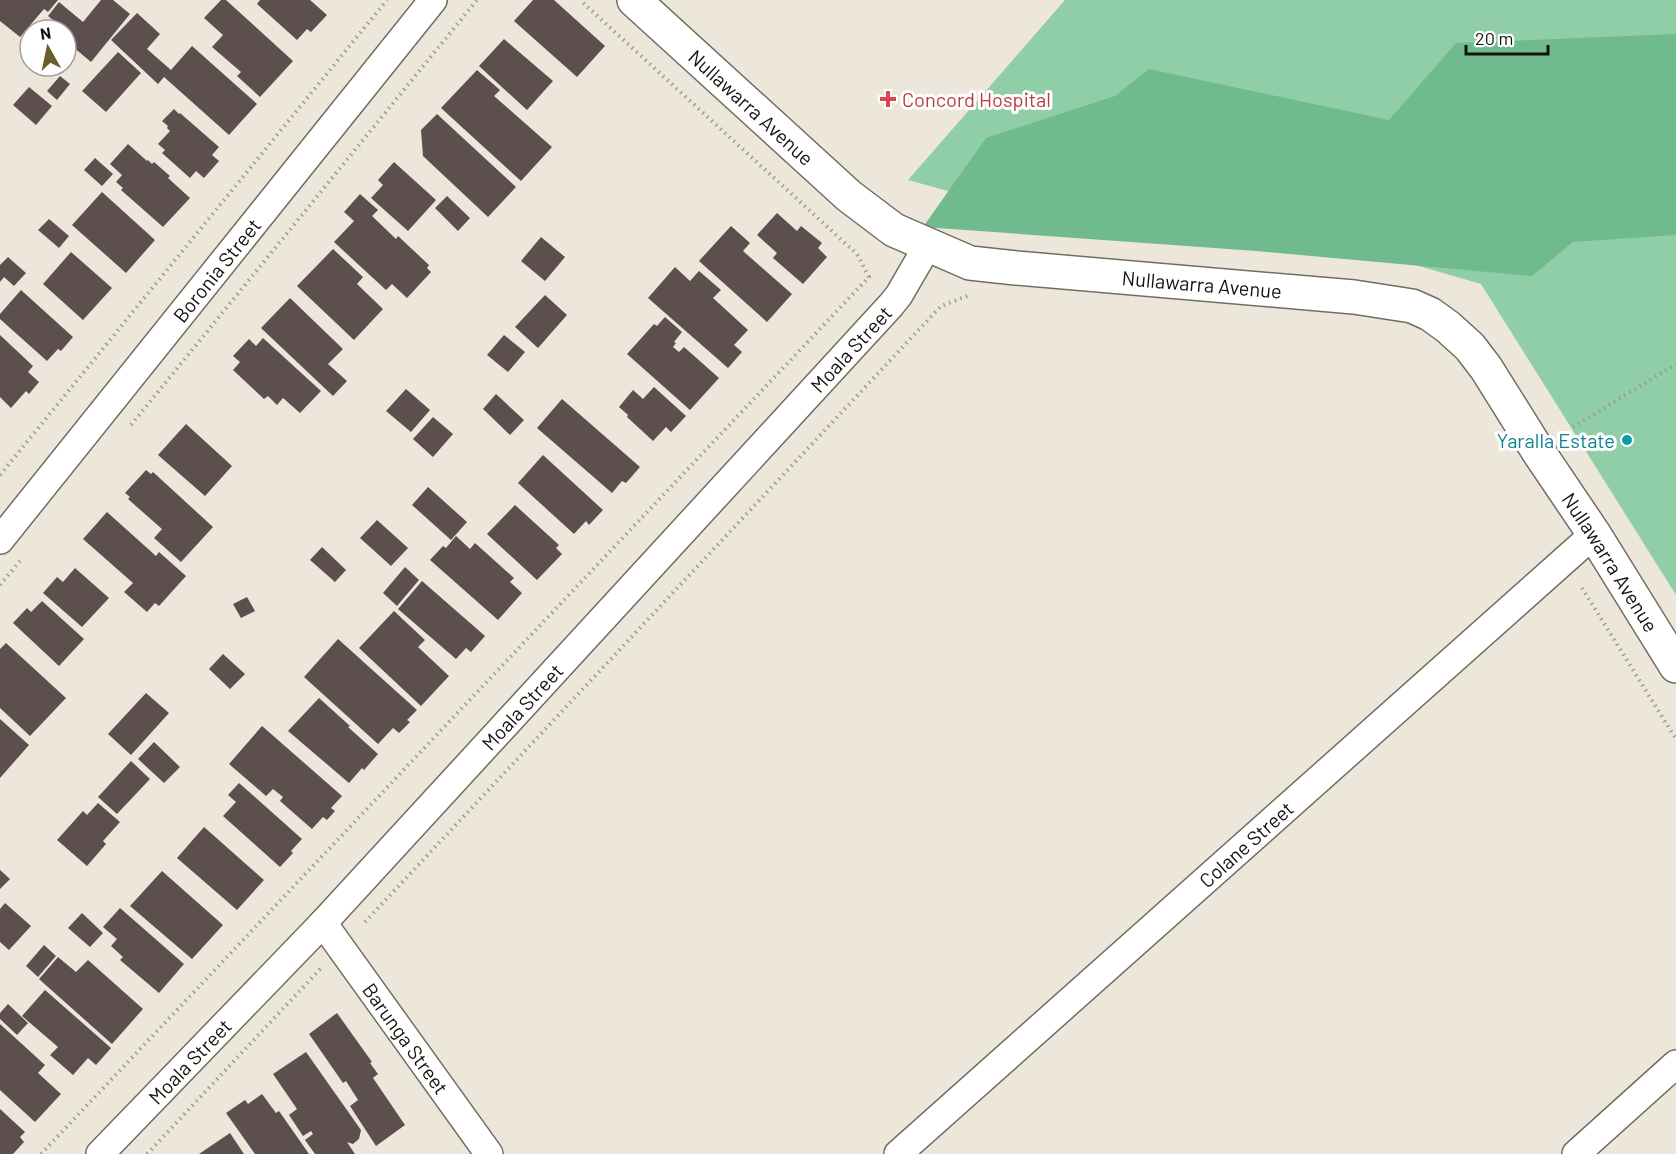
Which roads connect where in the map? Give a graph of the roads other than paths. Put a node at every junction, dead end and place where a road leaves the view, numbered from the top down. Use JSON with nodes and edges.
{"nodes":[{"id":1,"x":433,"y":0,"type":"edge"},
{"id":2,"x":634,"y":0,"type":"edge"},
{"id":3,"x":928,"y":245,"type":"junction"},
{"id":4,"x":1594,"y":534,"type":"junction"},
{"id":5,"x":0,"y":540,"type":"edge"},
{"id":6,"x":1676,"y":666,"type":"edge"},
{"id":7,"x":323,"y":923,"type":"junction"},
{"id":8,"x":1676,"y":1064,"type":"edge"},
{"id":9,"x":100,"y":1154,"type":"edge"},
{"id":10,"x":489,"y":1154,"type":"edge"},
{"id":11,"x":898,"y":1154,"type":"edge"},
{"id":12,"x":1576,"y":1154,"type":"edge"}],
"edges":[{"from":1,"to":5,"type":"street","name":"Boronia Street"},
{"from":2,"to":3,"type":"main road","name":"Nullawarra Avenue"},
{"from":3,"to":4,"type":"main road","name":"Nullawarra Avenue"},
{"from":3,"to":7,"type":"street","name":"Moala Street"},
{"from":4,"to":6,"type":"main road","name":"Nullawarra Avenue"},
{"from":4,"to":11,"type":"street","name":"Colane Street"},
{"from":7,"to":9,"type":"street","name":"Moala Street"},
{"from":7,"to":10,"type":"street","name":"Barunga Street"},
{"from":8,"to":12,"type":"street"}]}
